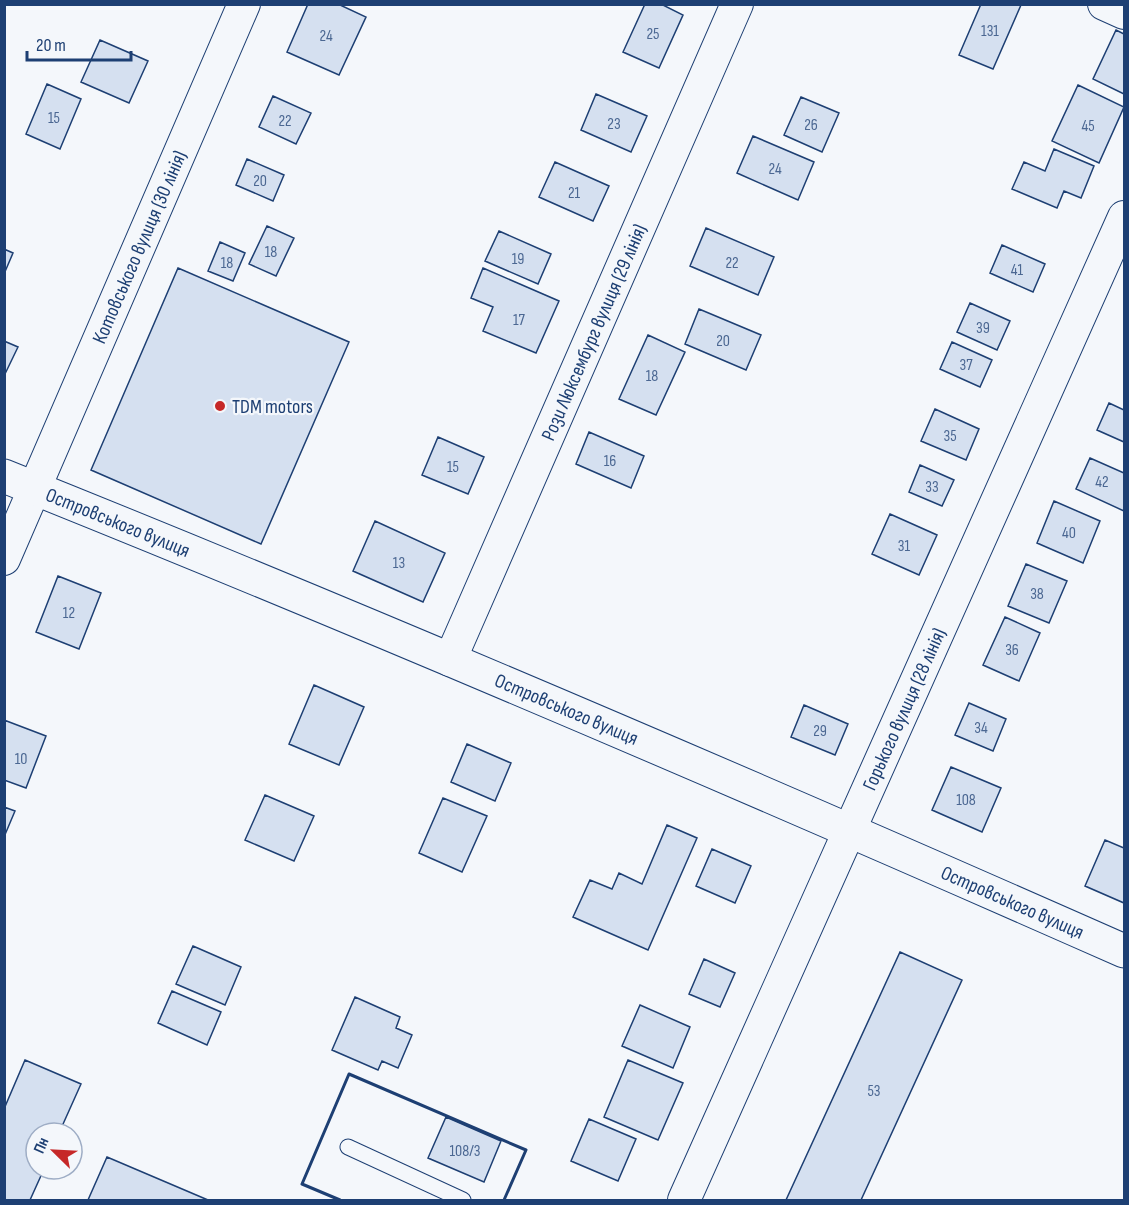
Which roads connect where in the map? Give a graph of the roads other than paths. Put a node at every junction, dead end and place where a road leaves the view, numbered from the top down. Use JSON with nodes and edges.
{"nodes":[{"id":1,"x":244,"y":4,"type":"edge"},
{"id":2,"x":737,"y":4,"type":"edge"},
{"id":3,"x":1104,"y":4,"type":"edge"},
{"id":4,"x":1125,"y":13,"type":"edge"},
{"id":5,"x":1125,"y":217,"type":"edge"},
{"id":6,"x":4,"y":476,"type":"edge"},
{"id":7,"x":36,"y":489,"type":"junction"},
{"id":8,"x":4,"y":559,"type":"edge"},
{"id":9,"x":450,"y":660,"type":"junction"},
{"id":10,"x":852,"y":831,"type":"junction"},
{"id":11,"x":1125,"y":951,"type":"edge"},
{"id":12,"x":348,"y":1147,"type":"dead end"},
{"id":13,"x":463,"y":1200,"type":"edge"},
{"id":14,"x":684,"y":1200,"type":"edge"}],
"edges":[{"from":1,"to":7,"type":"street","name":"Котовського вулиця (30 лiнiя)"},
{"from":2,"to":9,"type":"street","name":"Рози Люксембург вулиця (29 лiнiя)"},
{"from":3,"to":4,"type":"street"},
{"from":5,"to":10,"type":"street","name":"Горького вулиця (28 лiнiя)"},
{"from":6,"to":7,"type":"street","name":"Островського вулиця"},
{"from":7,"to":8,"type":"street","name":"Котовського вулиця (30 лiнiя)"},
{"from":7,"to":9,"type":"street","name":"Островського вулиця"},
{"from":9,"to":10,"type":"street","name":"Островського вулиця"},
{"from":10,"to":11,"type":"street","name":"Островського вулиця"},
{"from":10,"to":14,"type":"street","name":"Горького вулиця (28 лiнiя)"},
{"from":12,"to":13,"type":"lane"}]}
